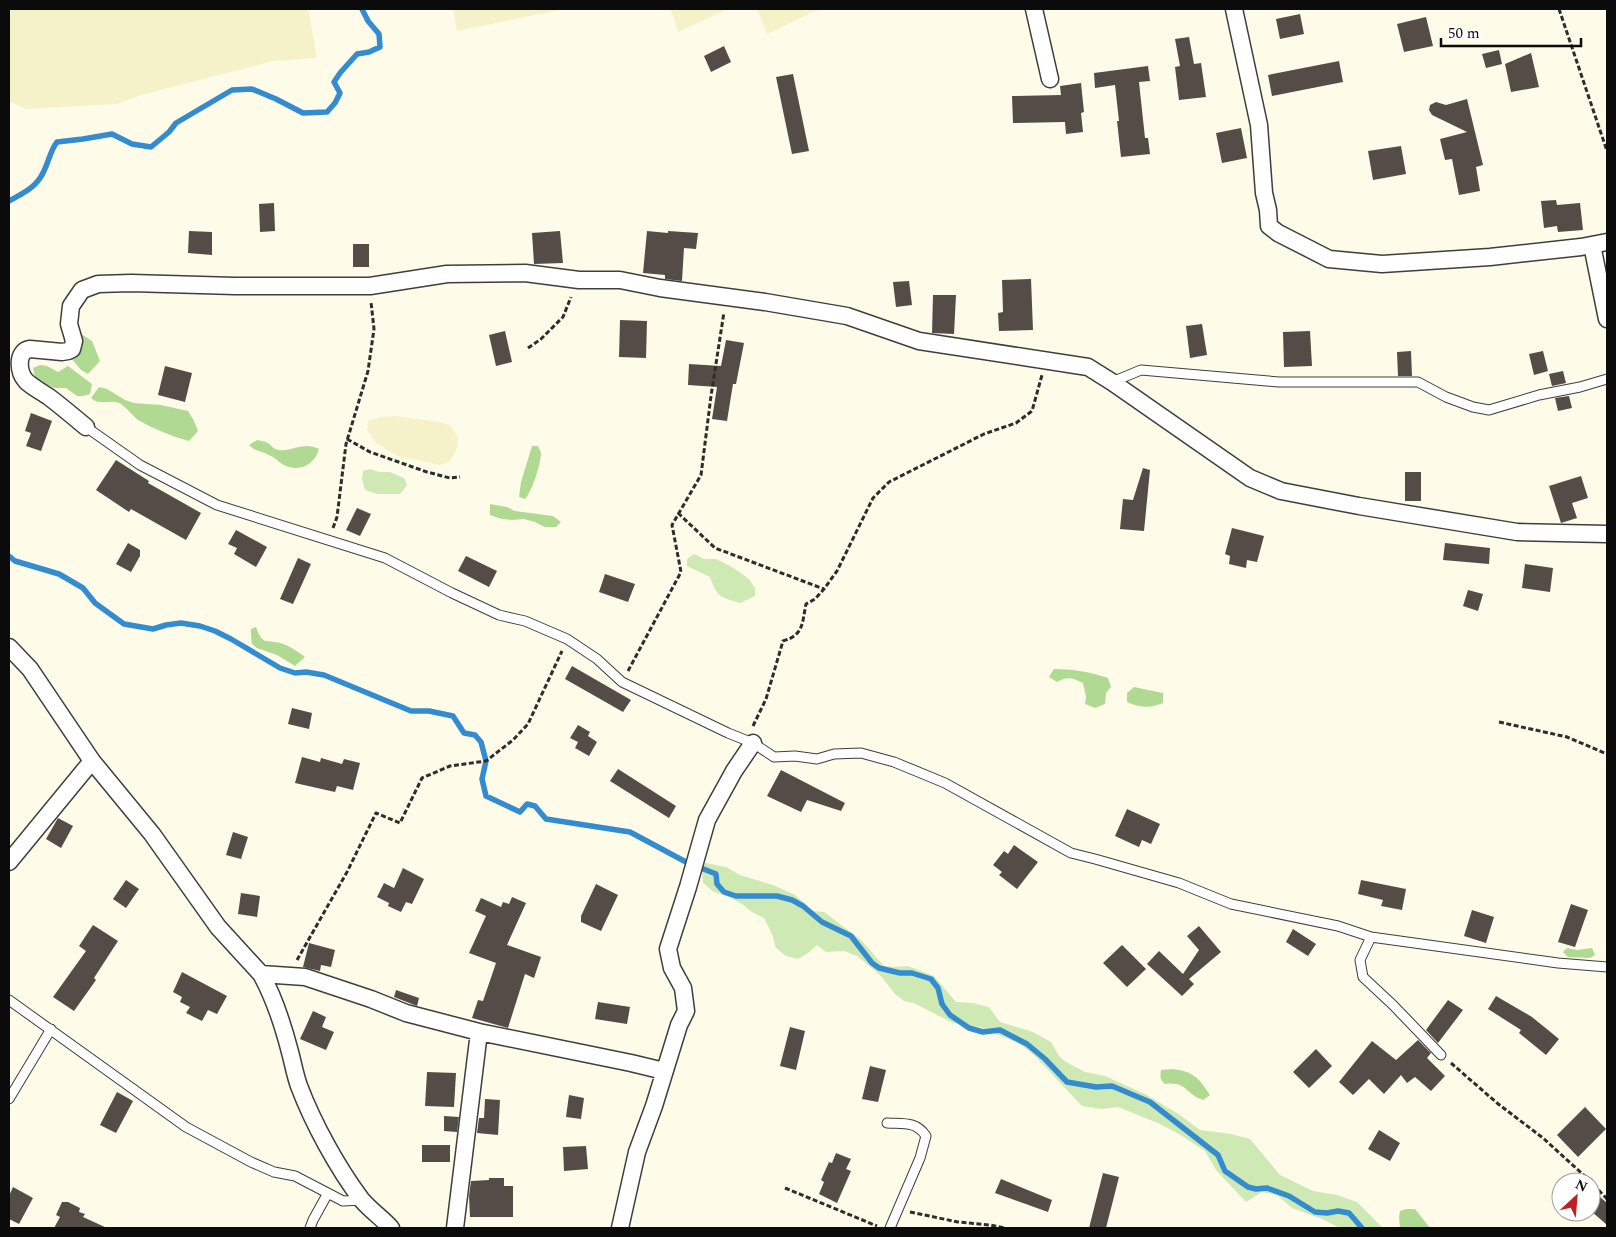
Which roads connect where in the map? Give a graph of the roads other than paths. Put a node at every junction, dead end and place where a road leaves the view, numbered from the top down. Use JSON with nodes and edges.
{"nodes":[{"id":1,"x":1034,"y":9,"type":"edge"},
{"id":2,"x":1234,"y":9,"type":"edge"},
{"id":3,"x":1050,"y":79,"type":"dead end"},
{"id":4,"x":1600,"y":244,"type":"edge"},
{"id":5,"x":1607,"y":319,"type":"edge"},
{"id":6,"x":1607,"y":379,"type":"edge"},
{"id":7,"x":1112,"y":382,"type":"junction"},
{"id":8,"x":86,"y":427,"type":"joint"},
{"id":9,"x":1607,"y":534,"type":"edge"},
{"id":10,"x":9,"y":647,"type":"edge"},
{"id":11,"x":749,"y":742,"type":"junction"},
{"id":12,"x":92,"y":761,"type":"junction"},
{"id":13,"x":9,"y":862,"type":"edge"},
{"id":14,"x":1372,"y":937,"type":"junction"},
{"id":15,"x":1607,"y":967,"type":"edge"},
{"id":16,"x":261,"y":974,"type":"junction"},
{"id":17,"x":9,"y":1000,"type":"edge"},
{"id":18,"x":51,"y":1029,"type":"junction"},
{"id":19,"x":478,"y":1032,"type":"junction"},
{"id":20,"x":1441,"y":1055,"type":"road end"},
{"id":21,"x":664,"y":1071,"type":"junction"},
{"id":22,"x":9,"y":1098,"type":"edge"},
{"id":23,"x":887,"y":1123,"type":"dead end"},
{"id":24,"x":328,"y":1193,"type":"junction"},
{"id":25,"x":362,"y":1200,"type":"junction"},
{"id":26,"x":310,"y":1228,"type":"edge"},
{"id":27,"x":391,"y":1228,"type":"edge"},
{"id":28,"x":455,"y":1228,"type":"edge"},
{"id":29,"x":620,"y":1228,"type":"edge"},
{"id":30,"x":890,"y":1228,"type":"edge"}],
"edges":[{"from":1,"to":3,"type":"street"},
{"from":2,"to":4,"type":"street"},
{"from":4,"to":5,"type":"street"},
{"from":6,"to":7,"type":"lane"},
{"from":7,"to":8,"type":"street"},
{"from":7,"to":9,"type":"street"},
{"from":8,"to":11,"type":"lane"},
{"from":10,"to":12,"type":"street"},
{"from":11,"to":14,"type":"lane"},
{"from":11,"to":21,"type":"street"},
{"from":12,"to":13,"type":"street"},
{"from":12,"to":16,"type":"street"},
{"from":14,"to":15,"type":"lane"},
{"from":14,"to":20,"type":"lane"},
{"from":16,"to":19,"type":"street"},
{"from":16,"to":25,"type":"street"},
{"from":17,"to":18,"type":"lane"},
{"from":18,"to":22,"type":"lane"},
{"from":18,"to":24,"type":"lane"},
{"from":19,"to":21,"type":"street"},
{"from":19,"to":28,"type":"street"},
{"from":21,"to":29,"type":"street"},
{"from":23,"to":30,"type":"lane"},
{"from":24,"to":25,"type":"lane"},
{"from":24,"to":26,"type":"lane"},
{"from":25,"to":27,"type":"street"}]}
